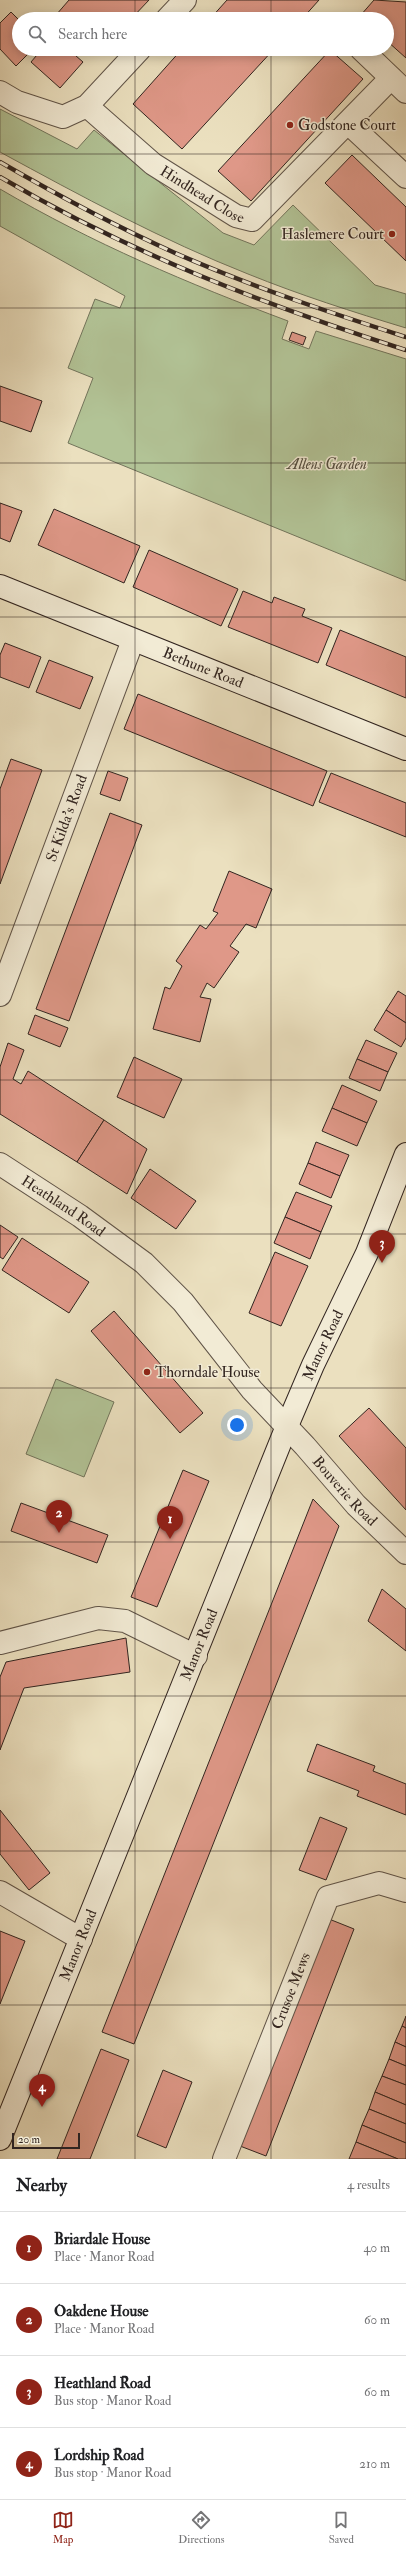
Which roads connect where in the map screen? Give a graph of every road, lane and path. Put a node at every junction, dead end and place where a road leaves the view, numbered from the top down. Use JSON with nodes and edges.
{"nodes":[{"id":1,"x":185,"y":0,"type":"edge"},
{"id":2,"x":174,"y":12,"type":"edge"},
{"id":3,"x":134,"y":56,"type":"edge"},
{"id":4,"x":367,"y":56,"type":"edge"},
{"id":5,"x":398,"y":85,"type":"edge"},
{"id":6,"x":0,"y":92,"type":"edge"},
{"id":7,"x":88,"y":106,"type":"junction"},
{"id":8,"x":348,"y":123,"type":"junction"},
{"id":9,"x":406,"y":177,"type":"edge"},
{"id":10,"x":0,"y":586,"type":"edge"},
{"id":11,"x":133,"y":640,"type":"junction"},
{"id":12,"x":406,"y":749,"type":"edge"},
{"id":13,"x":0,"y":995,"type":"edge"},
{"id":14,"x":406,"y":1154,"type":"edge"},
{"id":15,"x":0,"y":1164,"type":"edge"},
{"id":16,"x":287,"y":1426,"type":"junction"},
{"id":17,"x":406,"y":1553,"type":"edge"},
{"id":18,"x":0,"y":1643,"type":"edge"},
{"id":19,"x":196,"y":1656,"type":"junction"},
{"id":20,"x":406,"y":1891,"type":"edge"},
{"id":21,"x":0,"y":1892,"type":"edge"},
{"id":22,"x":81,"y":1939,"type":"junction"},
{"id":23,"x":0,"y":2139,"type":"edge"},
{"id":24,"x":224,"y":2159,"type":"edge"}],
"edges":[{"from":1,"to":2,"type":"street"},
{"from":3,"to":7,"type":"street"},
{"from":4,"to":5,"type":"street","name":"Hindhead Close"},
{"from":5,"to":8,"type":"street","name":"Hindhead Close"},
{"from":6,"to":7,"type":"street"},
{"from":7,"to":8,"type":"street","name":"Hindhead Close"},
{"from":8,"to":9,"type":"street"},
{"from":10,"to":11,"type":"street","name":"Bethune Road"},
{"from":11,"to":12,"type":"street","name":"Bethune Road"},
{"from":11,"to":13,"type":"street","name":"St Kilda's Road"},
{"from":14,"to":16,"type":"street","name":"Manor Road"},
{"from":15,"to":16,"type":"street","name":"Heathland Road"},
{"from":16,"to":17,"type":"street","name":"Bouverie Road"},
{"from":16,"to":19,"type":"street","name":"Manor Road"},
{"from":18,"to":19,"type":"street"},
{"from":19,"to":22,"type":"street","name":"Manor Road"},
{"from":20,"to":24,"type":"street","name":"Crusoe Mews"},
{"from":21,"to":22,"type":"street"},
{"from":22,"to":23,"type":"street","name":"Manor Road"}]}
